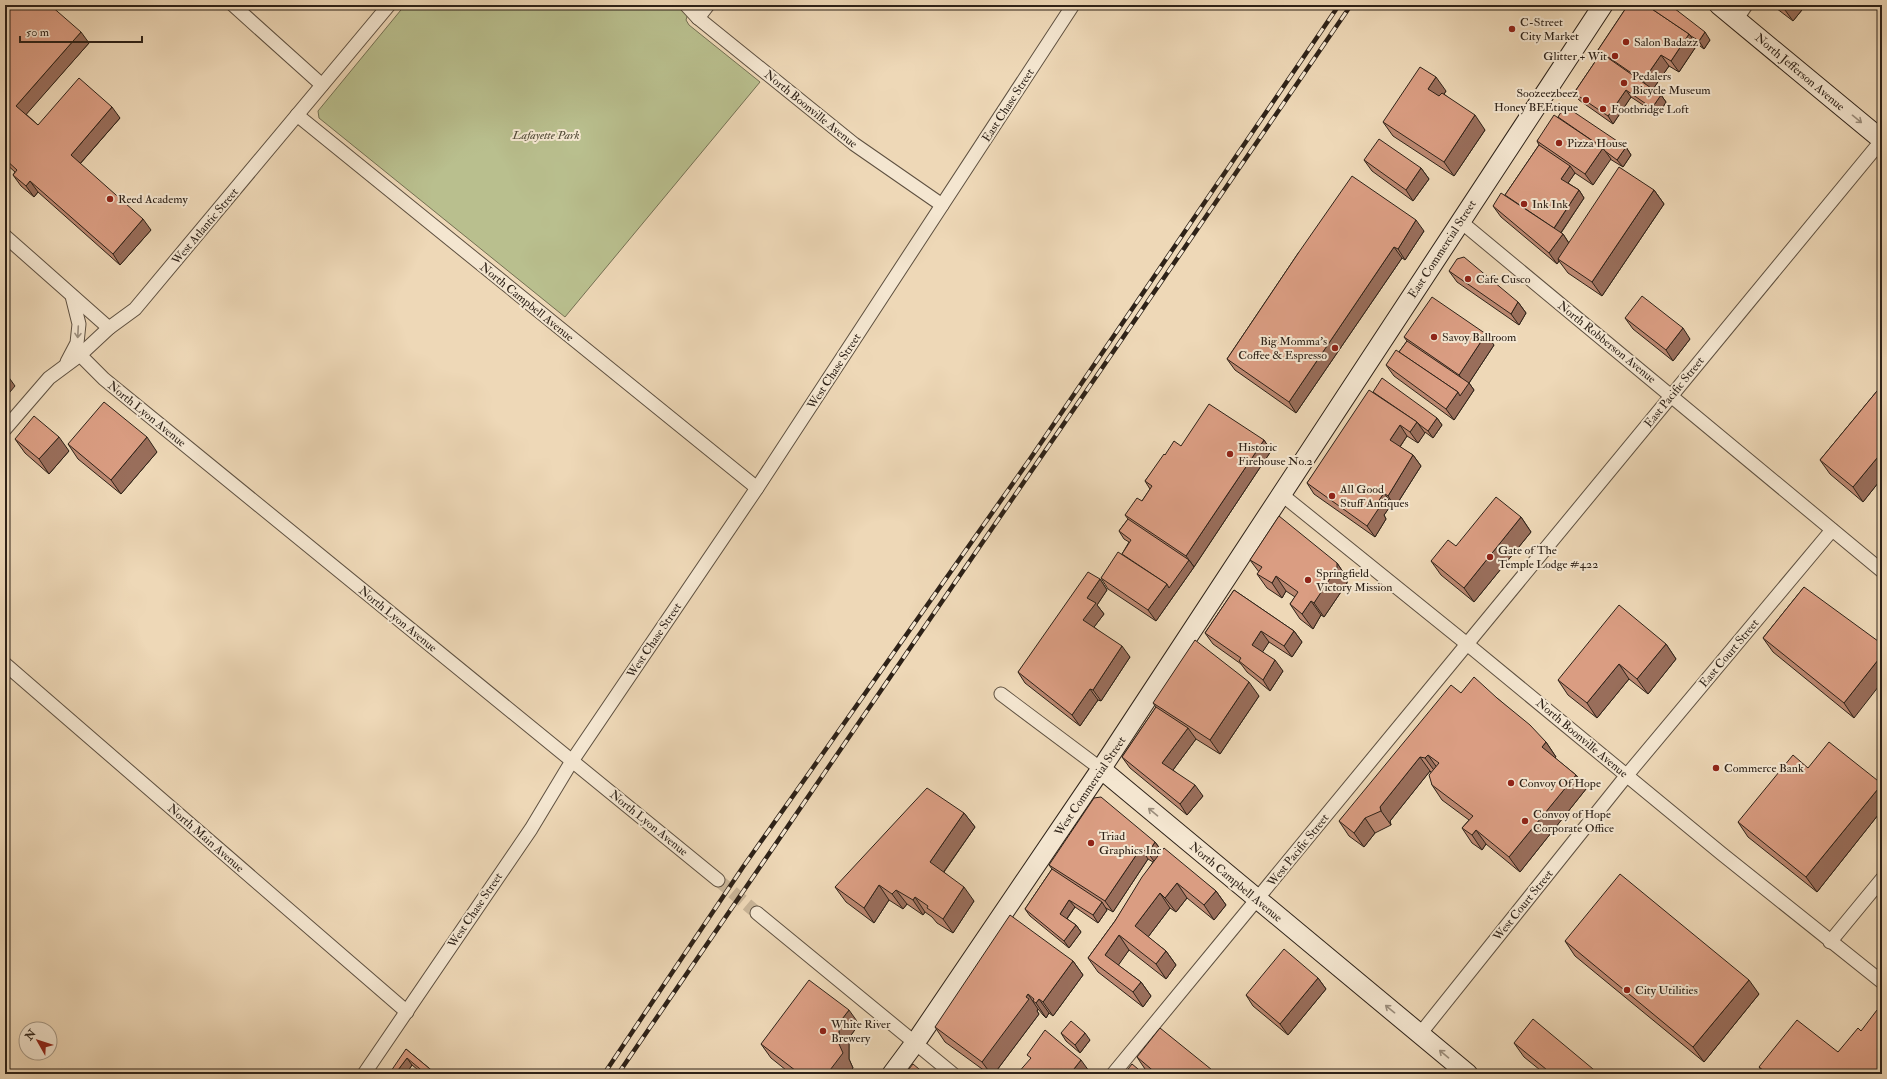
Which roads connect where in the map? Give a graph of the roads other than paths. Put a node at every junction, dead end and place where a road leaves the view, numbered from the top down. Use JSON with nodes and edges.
{"nodes":[{"id":1,"x":233,"y":5,"type":"edge"},
{"id":2,"x":389,"y":5,"type":"edge"},
{"id":3,"x":686,"y":5,"type":"edge"},
{"id":4,"x":708,"y":5,"type":"edge"},
{"id":5,"x":1073,"y":5,"type":"edge"},
{"id":6,"x":1603,"y":5,"type":"edge"},
{"id":7,"x":1718,"y":5,"type":"edge"},
{"id":8,"x":1741,"y":12,"type":"edge"},
{"id":9,"x":698,"y":18,"type":"junction"},
{"id":10,"x":322,"y":85,"type":"junction"},
{"id":11,"x":297,"y":115,"type":"junction"},
{"id":12,"x":1882,"y":140,"type":"edge"},
{"id":13,"x":942,"y":205,"type":"junction"},
{"id":14,"x":1460,"y":221,"type":"junction"},
{"id":15,"x":5,"y":236,"type":"edge"},
{"id":16,"x":72,"y":296,"type":"junction"},
{"id":17,"x":109,"y":328,"type":"junction"},
{"id":18,"x":80,"y":355,"type":"junction"},
{"id":19,"x":65,"y":366,"type":"junction"},
{"id":20,"x":1671,"y":395,"type":"junction"},
{"id":21,"x":5,"y":429,"type":"edge"},
{"id":22,"x":757,"y":488,"type":"junction"},
{"id":23,"x":1281,"y":494,"type":"junction"},
{"id":24,"x":1832,"y":530,"type":"junction"},
{"id":25,"x":1882,"y":572,"type":"edge"},
{"id":26,"x":1467,"y":644,"type":"junction"},
{"id":27,"x":5,"y":664,"type":"edge"},
{"id":28,"x":1001,"y":694,"type":"dead end"},
{"id":29,"x":572,"y":761,"type":"junction"},
{"id":30,"x":1102,"y":769,"type":"junction"},
{"id":31,"x":1627,"y":775,"type":"junction"},
{"id":32,"x":1882,"y":879,"type":"edge"},
{"id":33,"x":718,"y":880,"type":"tunnel mouth"},
{"id":34,"x":1257,"y":900,"type":"junction"},
{"id":35,"x":757,"y":913,"type":"tunnel mouth"},
{"id":36,"x":1830,"y":942,"type":"junction"},
{"id":37,"x":1882,"y":982,"type":"edge"},
{"id":38,"x":407,"y":1012,"type":"junction"},
{"id":39,"x":1420,"y":1034,"type":"junction"},
{"id":40,"x":916,"y":1043,"type":"junction"},
{"id":41,"x":364,"y":1074,"type":"edge"},
{"id":42,"x":892,"y":1074,"type":"edge"},
{"id":43,"x":953,"y":1074,"type":"edge"},
{"id":44,"x":1113,"y":1074,"type":"edge"},
{"id":45,"x":1468,"y":1074,"type":"edge"}],
"edges":[{"from":1,"to":10,"type":"street"},
{"from":2,"to":10,"type":"street","name":"West Atlantic Street"},
{"from":3,"to":9,"type":"street","name":"North Boonville Avenue"},
{"from":4,"to":9,"type":"street"},
{"from":5,"to":13,"type":"street","name":"East Chase Street"},
{"from":6,"to":14,"type":"street","name":"East Commercial Street"},
{"from":7,"to":8,"type":"street","name":"North Jefferson Avenue"},
{"from":8,"to":12,"type":"street","name":"North Jefferson Avenue","one_way":true},
{"from":9,"to":13,"type":"street","name":"North Boonville Avenue"},
{"from":10,"to":11,"type":"street","name":"West Atlantic Street"},
{"from":11,"to":17,"type":"street","name":"West Atlantic Street"},
{"from":11,"to":22,"type":"street","name":"North Campbell Avenue"},
{"from":12,"to":20,"type":"street","name":"East Pacific Street"},
{"from":13,"to":22,"type":"street","name":"West Chase Street"},
{"from":14,"to":20,"type":"street","name":"North Robberson Avenue"},
{"from":14,"to":23,"type":"street","name":"East Commercial Street"},
{"from":15,"to":16,"type":"street"},
{"from":16,"to":17,"type":"street"},
{"from":16,"to":19,"type":"street","one_way":true},
{"from":17,"to":18,"type":"street","name":"West Atlantic Street"},
{"from":18,"to":19,"type":"street","name":"West Atlantic Street"},
{"from":18,"to":29,"type":"street","name":"North Lyon Avenue"},
{"from":19,"to":21,"type":"street","name":"West Atlantic Street"},
{"from":20,"to":24,"type":"street","name":"North Robberson Avenue"},
{"from":20,"to":26,"type":"street","name":"East Pacific Street"},
{"from":22,"to":29,"type":"street","name":"West Chase Street"},
{"from":23,"to":26,"type":"street","name":"North Boonville Avenue"},
{"from":23,"to":30,"type":"street","name":"West Commercial Street"},
{"from":24,"to":25,"type":"street","name":"North Robberson Avenue"},
{"from":24,"to":31,"type":"street","name":"East Court Street"},
{"from":26,"to":31,"type":"street","name":"North Boonville Avenue"},
{"from":26,"to":34,"type":"street","name":"West Pacific Street"},
{"from":27,"to":38,"type":"street","name":"North Main Avenue"},
{"from":28,"to":30,"type":"street","name":"North Campbell Avenue"},
{"from":29,"to":33,"type":"street","name":"North Lyon Avenue"},
{"from":29,"to":38,"type":"street","name":"West Chase Street"},
{"from":34,"to":30,"type":"street","name":"North Campbell Avenue","one_way":true},
{"from":30,"to":40,"type":"street","name":"West Commercial Street"},
{"from":31,"to":36,"type":"street","name":"North Boonville Avenue"},
{"from":31,"to":39,"type":"street","name":"West Court Street"},
{"from":32,"to":36,"type":"street"},
{"from":39,"to":34,"type":"street","name":"North Campbell Avenue","one_way":true},
{"from":34,"to":44,"type":"street","name":"West Pacific Street"},
{"from":35,"to":40,"type":"street"},
{"from":36,"to":37,"type":"street","name":"North Boonville Avenue"},
{"from":38,"to":41,"type":"street","name":"West Chase Street"},
{"from":45,"to":39,"type":"street","name":"North Campbell Avenue","one_way":true},
{"from":40,"to":42,"type":"street","name":"West Commercial Street"},
{"from":40,"to":43,"type":"street"}]}
